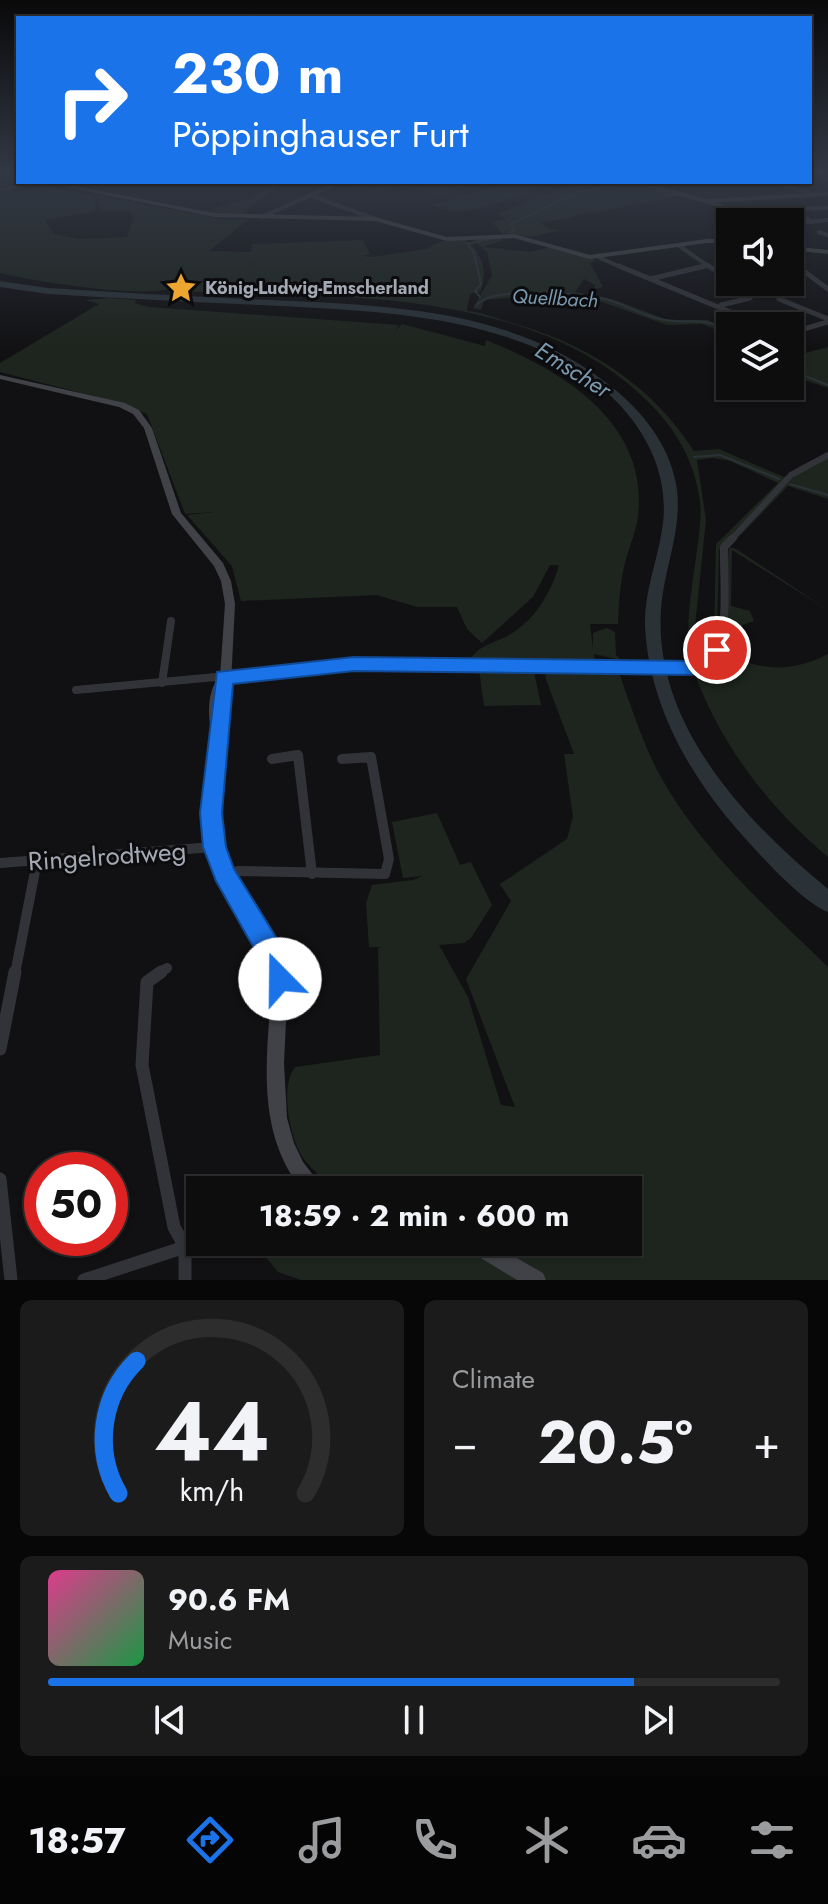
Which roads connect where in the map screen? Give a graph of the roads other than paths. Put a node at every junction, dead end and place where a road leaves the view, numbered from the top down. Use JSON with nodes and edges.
{"nodes":[{"id":1,"x":418,"y":232,"type":"edge"},
{"id":2,"x":819,"y":232,"type":"dead end"},
{"id":3,"x":828,"y":235,"type":"edge"},
{"id":4,"x":716,"y":242,"type":"edge"},
{"id":5,"x":678,"y":245,"type":"junction"},
{"id":6,"x":804,"y":249,"type":"edge"},
{"id":7,"x":828,"y":252,"type":"edge"},
{"id":8,"x":598,"y":257,"type":"junction"},
{"id":9,"x":707,"y":265,"type":"junction"},
{"id":10,"x":716,"y":271,"type":"edge"},
{"id":11,"x":804,"y":271,"type":"edge"},
{"id":12,"x":650,"y":279,"type":"junction"},
{"id":13,"x":828,"y":289,"type":"edge"},
{"id":14,"x":748,"y":296,"type":"edge"},
{"id":15,"x":779,"y":299,"type":"dead end"},
{"id":16,"x":720,"y":306,"type":"junction"},
{"id":17,"x":733,"y":312,"type":"edge"},
{"id":18,"x":828,"y":321,"type":"edge"},
{"id":19,"x":804,"y":329,"type":"edge"},
{"id":20,"x":0,"y":377,"type":"edge"},
{"id":21,"x":828,"y":455,"type":"edge"},
{"id":22,"x":171,"y":621,"type":"dead end"},
{"id":23,"x":223,"y":677,"type":"junction"},
{"id":24,"x":162,"y":683,"type":"junction"},
{"id":25,"x":76,"y":690,"type":"dead end"},
{"id":26,"x":272,"y":759,"type":"dead end"},
{"id":27,"x":342,"y":759,"type":"dead end"},
{"id":28,"x":214,"y":847,"type":"junction"},
{"id":29,"x":37,"y":861,"type":"junction"},
{"id":30,"x":0,"y":863,"type":"edge"},
{"id":31,"x":224,"y":874,"type":"junction"},
{"id":32,"x":312,"y":874,"type":"junction"},
{"id":33,"x":167,"y":968,"type":"dead end"},
{"id":34,"x":0,"y":1049,"type":"edge"},
{"id":35,"x":299,"y":1176,"type":"edge"},
{"id":36,"x":0,"y":1179,"type":"edge"},
{"id":37,"x":185,"y":1247,"type":"junction"},
{"id":38,"x":495,"y":1256,"type":"edge"},
{"id":39,"x":11,"y":1280,"type":"edge"},
{"id":40,"x":84,"y":1280,"type":"edge"},
{"id":41,"x":185,"y":1280,"type":"edge"},
{"id":42,"x":536,"y":1280,"type":"edge"}],
"edges":[{"from":1,"to":8,"type":"main road"},
{"from":2,"to":3,"type":"street"},
{"from":4,"to":5,"type":"main road"},
{"from":5,"to":8,"type":"main road"},
{"from":5,"to":9,"type":"street"},
{"from":6,"to":7,"type":"main road"},
{"from":8,"to":12,"type":"street"},
{"from":9,"to":10,"type":"street"},
{"from":9,"to":12,"type":"street"},
{"from":11,"to":13,"type":"street"},
{"from":12,"to":16,"type":"street"},
{"from":14,"to":16,"type":"street"},
{"from":15,"to":18,"type":"street"},
{"from":16,"to":17,"type":"street"},
{"from":18,"to":19,"type":"street"},
{"from":20,"to":23,"type":"main road"},
{"from":21,"to":23,"type":"street"},
{"from":22,"to":24,"type":"street"},
{"from":23,"to":24,"type":"street"},
{"from":23,"to":28,"type":"main road"},
{"from":24,"to":25,"type":"street"},
{"from":26,"to":32,"type":"street"},
{"from":27,"to":32,"type":"street"},
{"from":28,"to":29,"type":"street","name":"Ringelrodtweg"},
{"from":28,"to":31,"type":"main road"},
{"from":29,"to":30,"type":"street","name":"Ringelrodtweg"},
{"from":29,"to":34,"type":"street"},
{"from":31,"to":32,"type":"street"},
{"from":31,"to":35,"type":"main road"},
{"from":33,"to":37,"type":"street"},
{"from":36,"to":39,"type":"street"},
{"from":37,"to":40,"type":"street"},
{"from":37,"to":41,"type":"street"},
{"from":38,"to":42,"type":"main road"}]}
